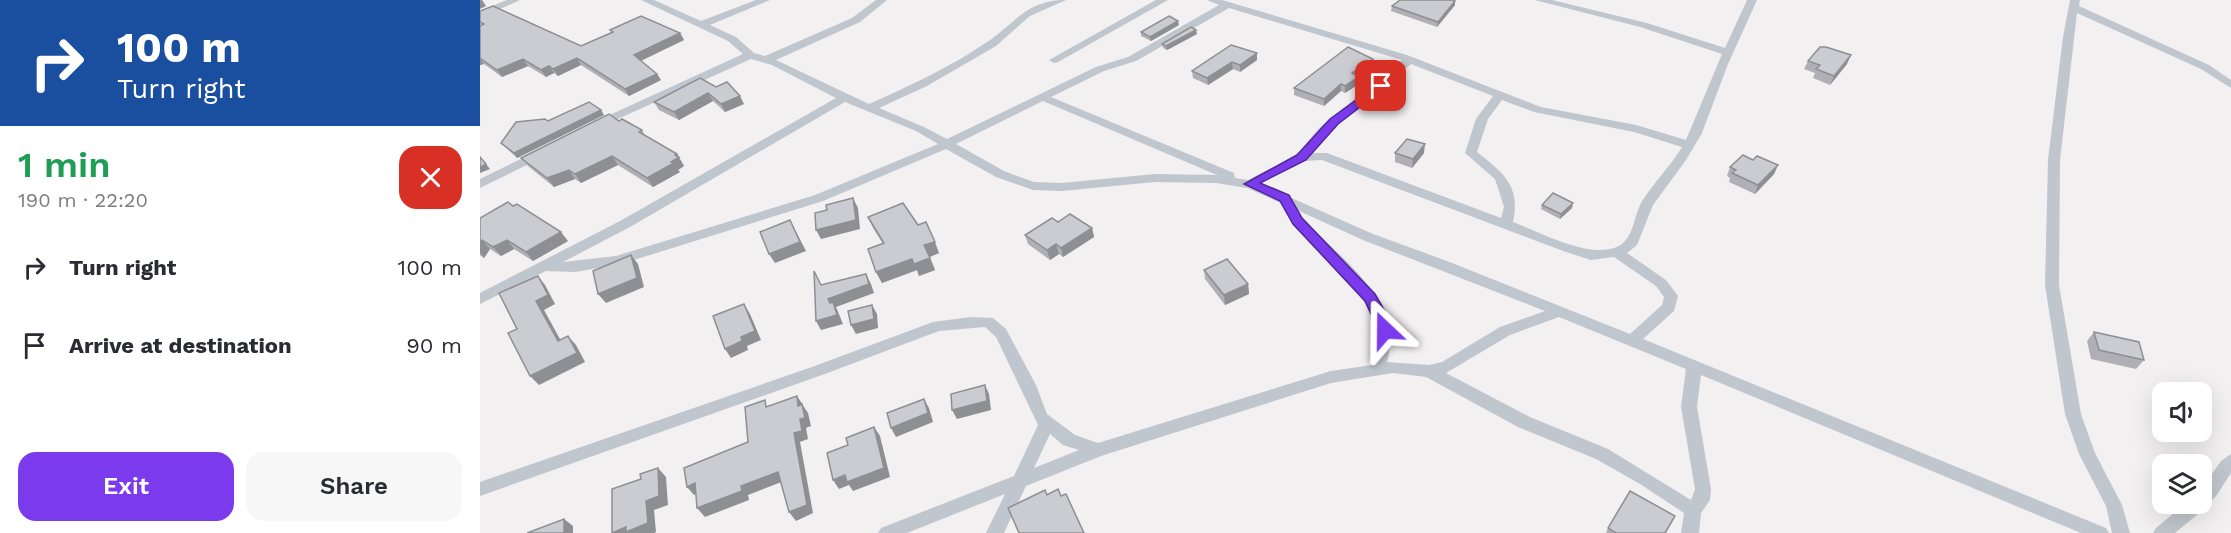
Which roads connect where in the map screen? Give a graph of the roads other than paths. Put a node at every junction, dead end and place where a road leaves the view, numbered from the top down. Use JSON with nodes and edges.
{"nodes":[{"id":1,"x":515,"y":0,"type":"edge"},
{"id":2,"x":646,"y":0,"type":"edge"},
{"id":3,"x":765,"y":0,"type":"edge"},
{"id":4,"x":882,"y":0,"type":"edge"},
{"id":5,"x":1061,"y":0,"type":"edge"},
{"id":6,"x":1163,"y":0,"type":"edge"},
{"id":7,"x":1212,"y":0,"type":"edge"},
{"id":8,"x":1540,"y":0,"type":"edge"},
{"id":9,"x":1752,"y":0,"type":"edge"},
{"id":10,"x":1557,"y":2,"type":"edge"},
{"id":11,"x":2074,"y":4,"type":"edge"},
{"id":12,"x":1227,"y":5,"type":"junction"},
{"id":13,"x":480,"y":15,"type":"edge"},
{"id":14,"x":701,"y":25,"type":"junction"},
{"id":15,"x":1729,"y":53,"type":"junction"},
{"id":16,"x":750,"y":55,"type":"junction"},
{"id":17,"x":766,"y":60,"type":"junction"},
{"id":18,"x":1054,"y":60,"type":"dead end"},
{"id":19,"x":1409,"y":60,"type":"junction"},
{"id":20,"x":2231,"y":85,"type":"edge"},
{"id":21,"x":1499,"y":96,"type":"junction"},
{"id":22,"x":844,"y":98,"type":"junction"},
{"id":23,"x":1044,"y":98,"type":"junction"},
{"id":24,"x":870,"y":108,"type":"junction"},
{"id":25,"x":586,"y":130,"type":"edge"},
{"id":26,"x":945,"y":143,"type":"junction"},
{"id":27,"x":1689,"y":145,"type":"junction"},
{"id":28,"x":547,"y":150,"type":"edge"},
{"id":29,"x":1302,"y":157,"type":"junction"},
{"id":30,"x":1245,"y":182,"type":"junction"},
{"id":31,"x":480,"y":184,"type":"edge"},
{"id":32,"x":1284,"y":198,"type":"junction"},
{"id":33,"x":1506,"y":224,"type":"junction"},
{"id":34,"x":1617,"y":252,"type":"junction"},
{"id":35,"x":544,"y":266,"type":"junction"},
{"id":36,"x":480,"y":299,"type":"edge"},
{"id":37,"x":1557,"y":312,"type":"junction"},
{"id":38,"x":1631,"y":342,"type":"junction"},
{"id":39,"x":1694,"y":367,"type":"junction"},
{"id":40,"x":1378,"y":369,"type":"junction"},
{"id":41,"x":1429,"y":371,"type":"junction"},
{"id":42,"x":1047,"y":423,"type":"junction"},
{"id":43,"x":1098,"y":450,"type":"junction"},
{"id":44,"x":2231,"y":461,"type":"edge"},
{"id":45,"x":1017,"y":482,"type":"junction"},
{"id":46,"x":480,"y":489,"type":"edge"},
{"id":47,"x":2212,"y":490,"type":"edge"},
{"id":48,"x":1693,"y":510,"type":"junction"},
{"id":49,"x":2186,"y":514,"type":"edge"},
{"id":50,"x":910,"y":528,"type":"edge"},
{"id":51,"x":887,"y":533,"type":"edge"},
{"id":52,"x":995,"y":533,"type":"edge"},
{"id":53,"x":1689,"y":533,"type":"edge"},
{"id":54,"x":2100,"y":533,"type":"edge"},
{"id":55,"x":2121,"y":533,"type":"edge"},
{"id":56,"x":2162,"y":533,"type":"edge"}],
"edges":[{"from":1,"to":13,"type":"street"},
{"from":2,"to":14,"type":"street"},
{"from":3,"to":14,"type":"street"},
{"from":4,"to":17,"type":"street"},
{"from":5,"to":24,"type":"street"},
{"from":6,"to":18,"type":"street"},
{"from":7,"to":12,"type":"street"},
{"from":8,"to":10,"type":"street"},
{"from":9,"to":15,"type":"street"},
{"from":10,"to":15,"type":"street"},
{"from":11,"to":20,"type":"street"},
{"from":11,"to":55,"type":"street"},
{"from":12,"to":19,"type":"street"},
{"from":12,"to":23,"type":"street"},
{"from":14,"to":16,"type":"street"},
{"from":15,"to":27,"type":"street"},
{"from":16,"to":17,"type":"street"},
{"from":16,"to":25,"type":"street"},
{"from":17,"to":22,"type":"street"},
{"from":19,"to":21,"type":"street"},
{"from":19,"to":29,"type":"street"},
{"from":21,"to":27,"type":"street"},
{"from":21,"to":33,"type":"street"},
{"from":22,"to":24,"type":"street"},
{"from":22,"to":35,"type":"street"},
{"from":23,"to":26,"type":"street"},
{"from":23,"to":30,"type":"street"},
{"from":24,"to":26,"type":"street"},
{"from":26,"to":30,"type":"street"},
{"from":26,"to":35,"type":"street"},
{"from":27,"to":34,"type":"street"},
{"from":28,"to":31,"type":"street"},
{"from":29,"to":30,"type":"street"},
{"from":29,"to":33,"type":"street"},
{"from":30,"to":32,"type":"street"},
{"from":32,"to":37,"type":"street"},
{"from":32,"to":40,"type":"street"},
{"from":33,"to":34,"type":"street"},
{"from":34,"to":38,"type":"street"},
{"from":35,"to":36,"type":"street"},
{"from":37,"to":38,"type":"street"},
{"from":37,"to":41,"type":"street"},
{"from":38,"to":39,"type":"street"},
{"from":39,"to":48,"type":"street"},
{"from":39,"to":54,"type":"street"},
{"from":40,"to":41,"type":"street"},
{"from":40,"to":43,"type":"street"},
{"from":41,"to":48,"type":"street"},
{"from":42,"to":43,"type":"street"},
{"from":42,"to":45,"type":"street"},
{"from":42,"to":46,"type":"street"},
{"from":43,"to":45,"type":"street"},
{"from":44,"to":47,"type":"street"},
{"from":45,"to":50,"type":"street"},
{"from":45,"to":52,"type":"street"},
{"from":48,"to":53,"type":"street"},
{"from":49,"to":56,"type":"street"},
{"from":50,"to":51,"type":"street"}]}
